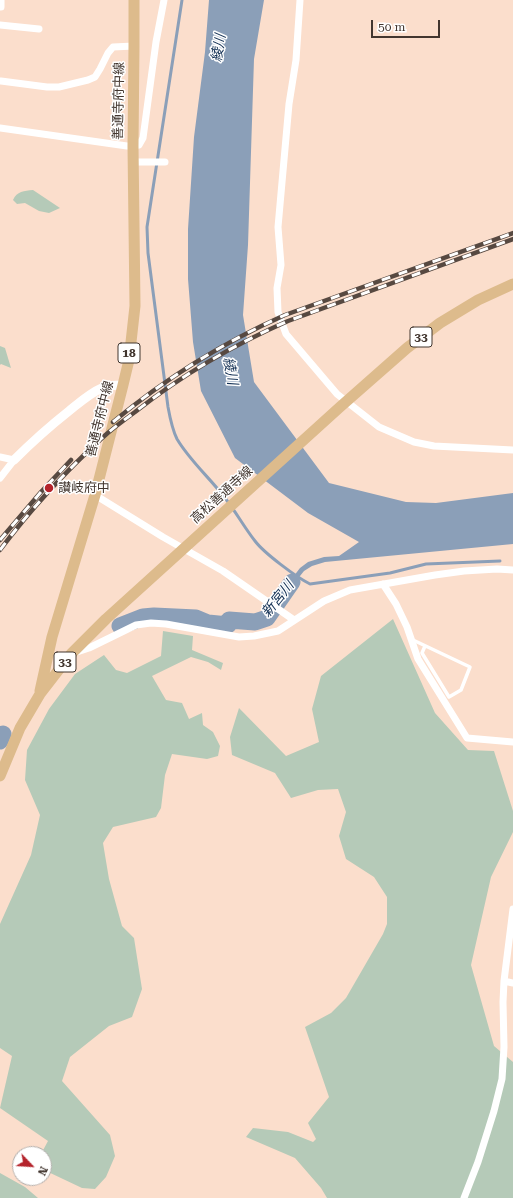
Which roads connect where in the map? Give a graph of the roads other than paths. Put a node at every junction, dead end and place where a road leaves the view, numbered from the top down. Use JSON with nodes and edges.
{"nodes":[{"id":1,"x":134,"y":0,"type":"edge"},
{"id":2,"x":164,"y":0,"type":"edge"},
{"id":3,"x":300,"y":0,"type":"edge"},
{"id":4,"x":0,"y":25,"type":"edge"},
{"id":5,"x":39,"y":29,"type":"dead end"},
{"id":6,"x":134,"y":46,"type":"junction"},
{"id":7,"x":1,"y":81,"type":"edge"},
{"id":8,"x":0,"y":128,"type":"edge"},
{"id":9,"x":133,"y":146,"type":"junction"},
{"id":10,"x":133,"y":162,"type":"junction"},
{"id":11,"x":162,"y":162,"type":"dead end"},
{"id":12,"x":513,"y":284,"type":"edge"},
{"id":13,"x":123,"y":385,"type":"junction"},
{"id":14,"x":344,"y":404,"type":"junction"},
{"id":15,"x":513,"y":450,"type":"edge"},
{"id":16,"x":0,"y":457,"type":"edge"},
{"id":17,"x":14,"y":460,"type":"junction"},
{"id":18,"x":0,"y":478,"type":"edge"},
{"id":19,"x":95,"y":495,"type":"junction"},
{"id":20,"x":513,"y":570,"type":"edge"},
{"id":21,"x":383,"y":584,"type":"junction"},
{"id":22,"x":294,"y":620,"type":"junction"},
{"id":23,"x":411,"y":639,"type":"junction"},
{"id":24,"x":50,"y":644,"type":"junction"},
{"id":25,"x":425,"y":646,"type":"junction"},
{"id":26,"x":71,"y":654,"type":"junction"},
{"id":27,"x":40,"y":694,"type":"junction"},
{"id":28,"x":513,"y":742,"type":"edge"},
{"id":29,"x":0,"y":776,"type":"edge"},
{"id":30,"x":513,"y":909,"type":"edge"},
{"id":31,"x":504,"y":981,"type":"junction"},
{"id":32,"x":513,"y":983,"type":"edge"},
{"id":33,"x":464,"y":1198,"type":"edge"}],
"edges":[{"from":1,"to":6,"type":"main road","name":"善通寺府中線","number":"18"},
{"from":2,"to":9,"type":"street"},
{"from":3,"to":14,"type":"street"},
{"from":4,"to":5,"type":"street"},
{"from":6,"to":7,"type":"street"},
{"from":6,"to":9,"type":"main road","name":"善通寺府中線","number":"18"},
{"from":8,"to":9,"type":"street"},
{"from":9,"to":10,"type":"main road","name":"善通寺府中線","number":"18"},
{"from":10,"to":11,"type":"street"},
{"from":10,"to":13,"type":"main road","name":"善通寺府中線","number":"18"},
{"from":12,"to":14,"type":"main road","name":"高松善通寺線","number":"33"},
{"from":13,"to":17,"type":"street"},
{"from":13,"to":19,"type":"main road","name":"善通寺府中線","number":"18"},
{"from":14,"to":15,"type":"street"},
{"from":14,"to":26,"type":"main road","name":"高松善通寺線","number":"33"},
{"from":16,"to":17,"type":"street"},
{"from":17,"to":18,"type":"street"},
{"from":19,"to":22,"type":"street"},
{"from":19,"to":24,"type":"main road","name":"善通寺府中線","number":"18"},
{"from":20,"to":21,"type":"street"},
{"from":21,"to":22,"type":"street"},
{"from":21,"to":23,"type":"street"},
{"from":22,"to":26,"type":"street"},
{"from":23,"to":25,"type":"lane"},
{"from":23,"to":28,"type":"street"},
{"from":24,"to":26,"type":"main road"},
{"from":24,"to":27,"type":"main road","name":"善通寺府中線","number":"18"},
{"from":25,"to":25,"type":"lane"},
{"from":26,"to":27,"type":"main road","name":"高松善通寺線","number":"33"},
{"from":27,"to":29,"type":"main road","name":"高松善通寺線","number":"33"},
{"from":30,"to":31,"type":"street"},
{"from":31,"to":32,"type":"street"},
{"from":31,"to":33,"type":"street"}]}
